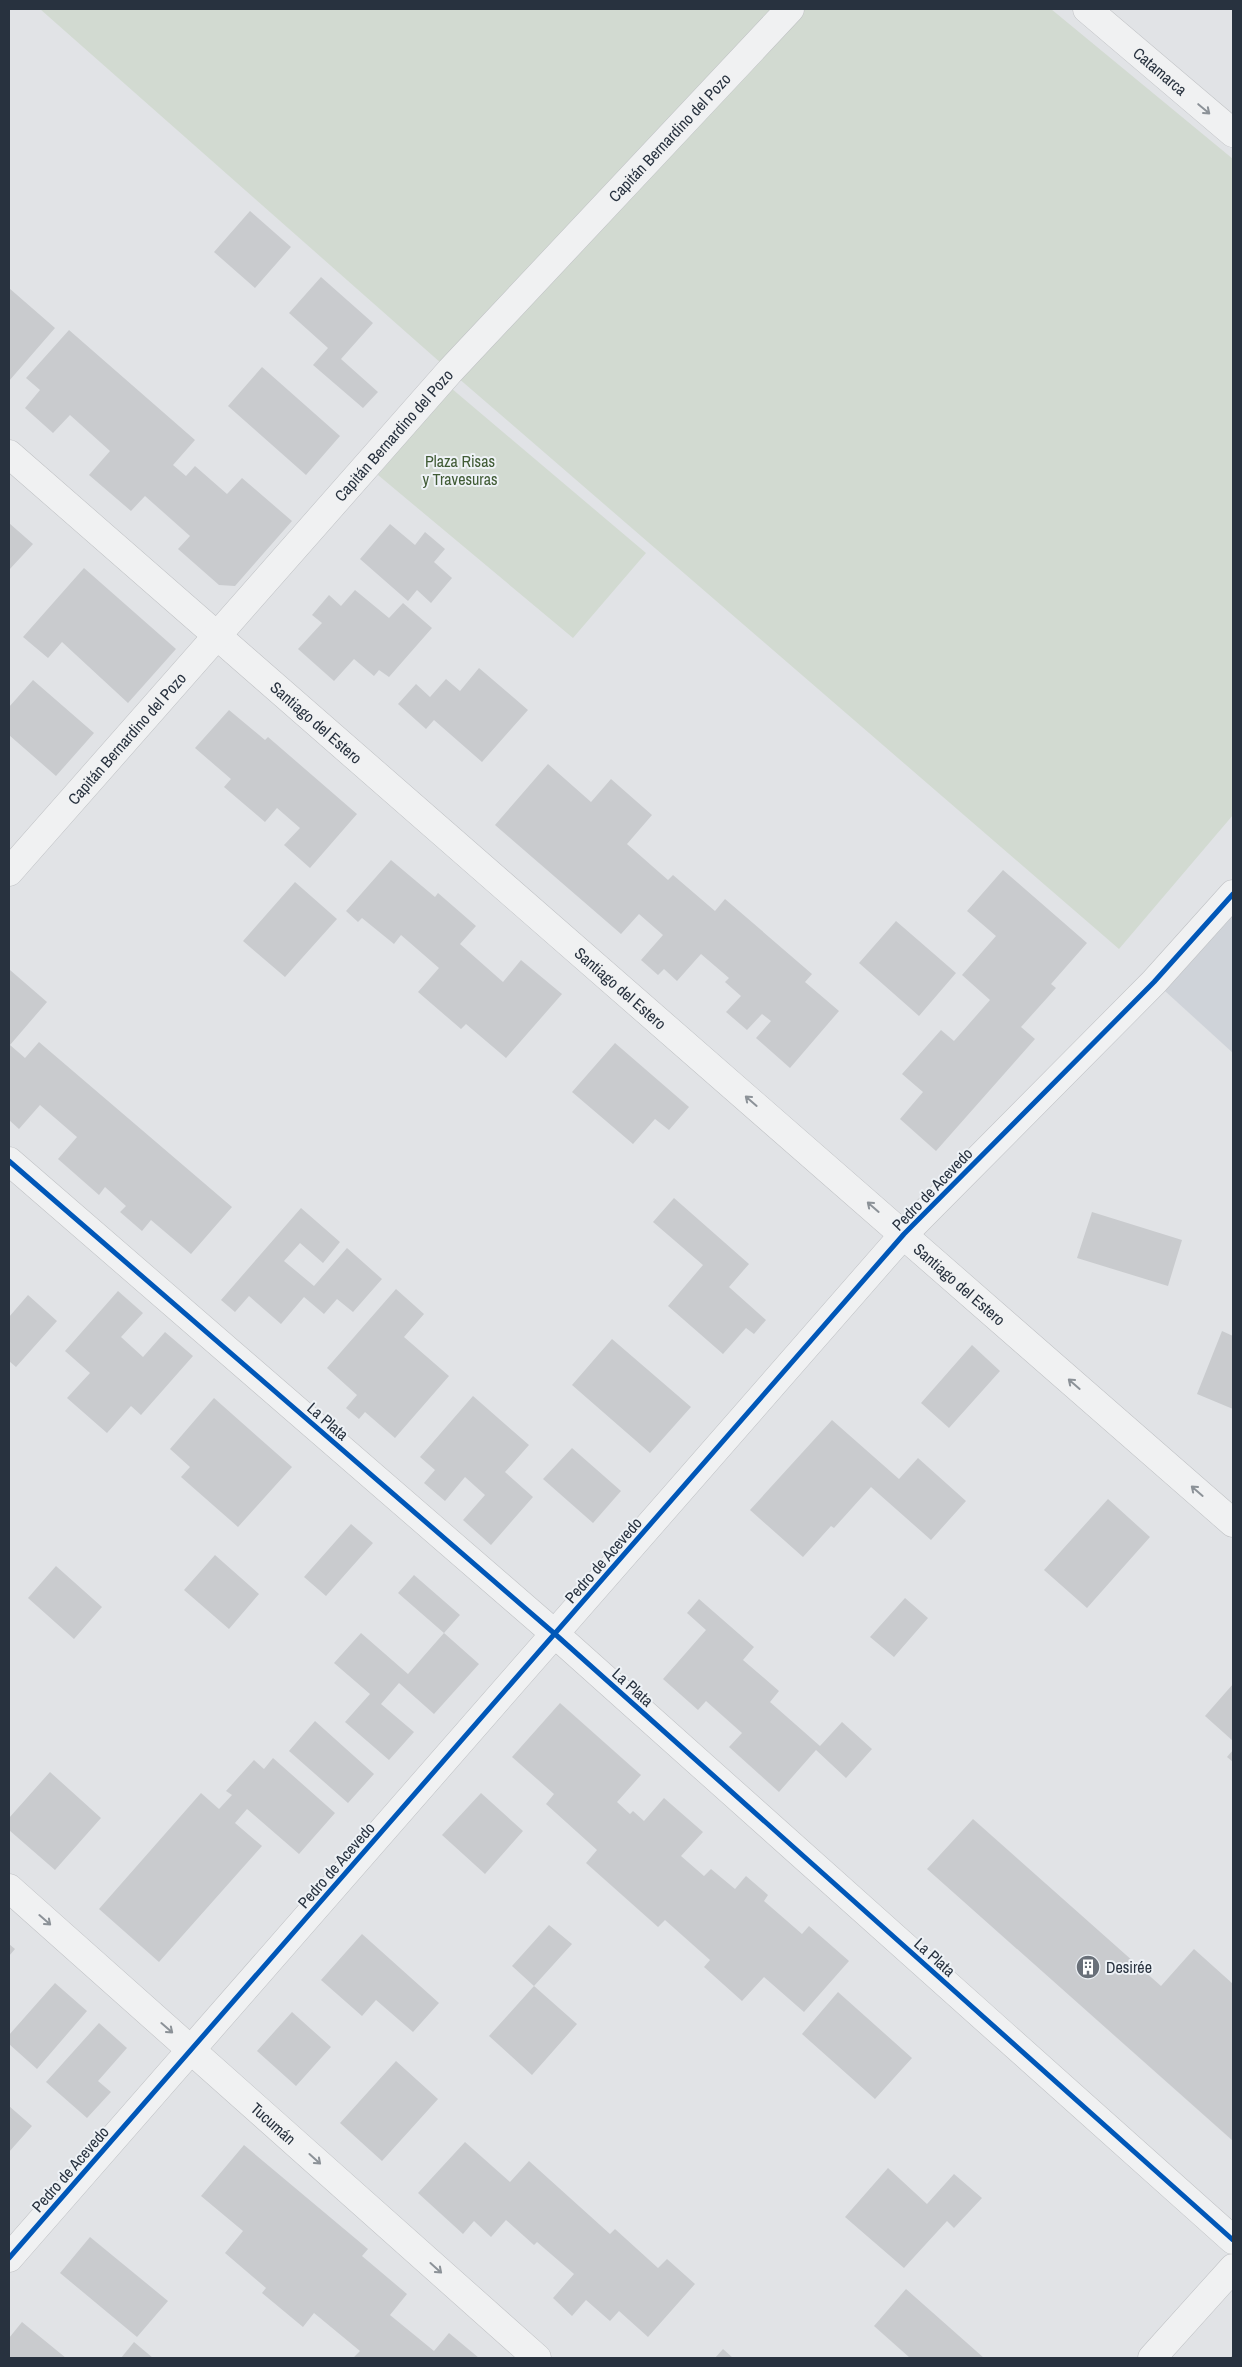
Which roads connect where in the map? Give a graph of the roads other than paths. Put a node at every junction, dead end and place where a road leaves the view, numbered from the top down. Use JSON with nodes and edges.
{"nodes":[{"id":1,"x":790,"y":9,"type":"edge"},
{"id":2,"x":1087,"y":9,"type":"edge"},
{"id":3,"x":1233,"y":133,"type":"edge"},
{"id":4,"x":9,"y":454,"type":"edge"},
{"id":5,"x":216,"y":637,"type":"junction"},
{"id":6,"x":9,"y":872,"type":"edge"},
{"id":7,"x":1233,"y":894,"type":"edge"},
{"id":8,"x":9,"y":1161,"type":"edge"},
{"id":9,"x":904,"y":1234,"type":"junction"},
{"id":10,"x":1233,"y":1523,"type":"edge"},
{"id":11,"x":555,"y":1634,"type":"junction"},
{"id":12,"x":9,"y":1888,"type":"edge"},
{"id":13,"x":192,"y":2049,"type":"junction"},
{"id":14,"x":1233,"y":2240,"type":"edge"},
{"id":15,"x":9,"y":2258,"type":"edge"},
{"id":16,"x":1233,"y":2268,"type":"edge"},
{"id":17,"x":537,"y":2358,"type":"edge"},
{"id":18,"x":1152,"y":2358,"type":"edge"}],
"edges":[{"from":1,"to":5,"type":"street","name":"Capitán Bernardino del Pozo"},
{"from":2,"to":3,"type":"street","name":"Catamarca","one_way":true},
{"from":4,"to":5,"type":"street","name":"Santiago del Estero"},
{"from":5,"to":6,"type":"street","name":"Capitán Bernardino del Pozo"},
{"from":9,"to":5,"type":"street","name":"Santiago del Estero","one_way":true},
{"from":7,"to":9,"type":"street","name":"Pedro de Acevedo"},
{"from":8,"to":11,"type":"street","name":"La Plata"},
{"from":10,"to":9,"type":"street","name":"Santiago del Estero","one_way":true},
{"from":9,"to":11,"type":"street","name":"Pedro de Acevedo"},
{"from":11,"to":13,"type":"street","name":"Pedro de Acevedo"},
{"from":11,"to":14,"type":"street","name":"La Plata"},
{"from":12,"to":13,"type":"street","name":"Tucumán","one_way":true},
{"from":13,"to":15,"type":"street","name":"Pedro de Acevedo"},
{"from":13,"to":17,"type":"street","name":"Tucumán","one_way":true},
{"from":16,"to":18,"type":"street"}]}
